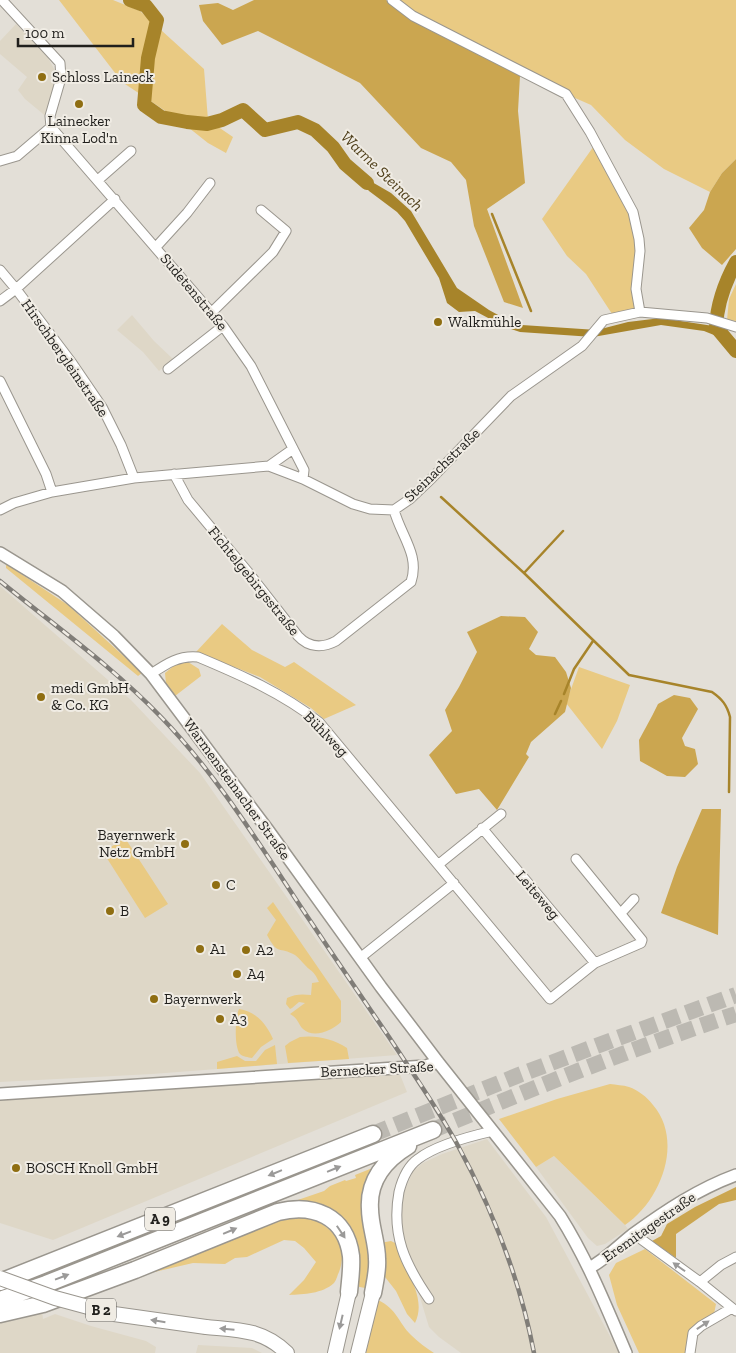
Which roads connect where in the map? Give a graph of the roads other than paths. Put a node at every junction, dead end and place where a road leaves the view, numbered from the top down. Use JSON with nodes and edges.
{"nodes":[{"id":1,"x":2,"y":0,"type":"edge"},
{"id":2,"x":392,"y":0,"type":"edge"},
{"id":3,"x":51,"y":127,"type":"junction"},
{"id":4,"x":131,"y":151,"type":"dead end"},
{"id":5,"x":0,"y":161,"type":"edge"},
{"id":6,"x":98,"y":180,"type":"junction"},
{"id":7,"x":210,"y":183,"type":"dead end"},
{"id":8,"x":115,"y":200,"type":"junction"},
{"id":9,"x":261,"y":210,"type":"dead end"},
{"id":10,"x":156,"y":246,"type":"junction"},
{"id":11,"x":0,"y":270,"type":"edge"},
{"id":12,"x":16,"y":289,"type":"junction"},
{"id":13,"x":0,"y":301,"type":"edge"},
{"id":14,"x":212,"y":312,"type":"junction"},
{"id":15,"x":640,"y":312,"type":"junction"},
{"id":16,"x":223,"y":326,"type":"junction"},
{"id":17,"x":736,"y":327,"type":"edge"},
{"id":18,"x":168,"y":369,"type":"dead end"},
{"id":19,"x":0,"y":381,"type":"edge"},
{"id":20,"x":293,"y":449,"type":"junction"},
{"id":21,"x":269,"y":466,"type":"junction"},
{"id":22,"x":174,"y":474,"type":"junction"},
{"id":23,"x":134,"y":478,"type":"junction"},
{"id":24,"x":303,"y":478,"type":"junction"},
{"id":25,"x":52,"y":492,"type":"junction"},
{"id":26,"x":0,"y":510,"type":"edge"},
{"id":27,"x":394,"y":510,"type":"junction"},
{"id":28,"x":0,"y":553,"type":"edge"},
{"id":29,"x":151,"y":674,"type":"junction"},
{"id":30,"x":501,"y":814,"type":"dead end"},
{"id":31,"x":482,"y":828,"type":"junction"},
{"id":32,"x":576,"y":859,"type":"dead end"},
{"id":33,"x":439,"y":864,"type":"junction"},
{"id":34,"x":454,"y":883,"type":"junction"},
{"id":35,"x":634,"y":899,"type":"dead end"},
{"id":36,"x":620,"y":913,"type":"junction"},
{"id":37,"x":360,"y":958,"type":"junction"},
{"id":38,"x":595,"y":963,"type":"junction"},
{"id":39,"x":438,"y":1062,"type":"junction"},
{"id":40,"x":0,"y":1094,"type":"edge"},
{"id":41,"x":494,"y":1131,"type":"junction"},
{"id":42,"x":373,"y":1134,"type":"tunnel mouth"},
{"id":43,"x":736,"y":1174,"type":"edge"},
{"id":44,"x":634,"y":1234,"type":"junction"},
{"id":45,"x":736,"y":1257,"type":"edge"},
{"id":46,"x":589,"y":1268,"type":"junction"},
{"id":47,"x":0,"y":1278,"type":"edge"},
{"id":48,"x":0,"y":1282,"type":"edge"},
{"id":49,"x":700,"y":1282,"type":"junction"},
{"id":50,"x":349,"y":1292,"type":"joint"},
{"id":51,"x":373,"y":1293,"type":"joint"},
{"id":52,"x":429,"y":1299,"type":"dead end"},
{"id":53,"x":0,"y":1300,"type":"edge"},
{"id":54,"x":734,"y":1309,"type":"edge"},
{"id":55,"x":0,"y":1314,"type":"edge"},
{"id":56,"x":287,"y":1353,"type":"edge"},
{"id":57,"x":335,"y":1353,"type":"edge"},
{"id":58,"x":358,"y":1353,"type":"edge"},
{"id":59,"x":626,"y":1353,"type":"edge"},
{"id":60,"x":690,"y":1353,"type":"edge"}],
"edges":[{"from":1,"to":3,"type":"street"},
{"from":2,"to":15,"type":"street"},
{"from":3,"to":5,"type":"street"},
{"from":3,"to":6,"type":"street","name":"Sudetenstraße"},
{"from":4,"to":6,"type":"street"},
{"from":6,"to":8,"type":"street","name":"Sudetenstraße"},
{"from":7,"to":10,"type":"street"},
{"from":8,"to":10,"type":"street","name":"Sudetenstraße"},
{"from":8,"to":12,"type":"street"},
{"from":9,"to":14,"type":"street"},
{"from":10,"to":14,"type":"street","name":"Sudetenstraße"},
{"from":11,"to":12,"type":"street","name":"Hirschbergleinstraße"},
{"from":12,"to":13,"type":"street"},
{"from":12,"to":23,"type":"street","name":"Hirschbergleinstraße"},
{"from":14,"to":16,"type":"street","name":"Sudetenstraße"},
{"from":15,"to":17,"type":"street","name":"Steinachstraße"},
{"from":15,"to":27,"type":"street","name":"Steinachstraße"},
{"from":16,"to":18,"type":"street"},
{"from":16,"to":20,"type":"street","name":"Sudetenstraße"},
{"from":19,"to":25,"type":"street"},
{"from":20,"to":21,"type":"street"},
{"from":20,"to":24,"type":"street","name":"Sudetenstraße"},
{"from":21,"to":22,"type":"street","name":"Steinachstraße"},
{"from":21,"to":24,"type":"street","name":"Steinachstraße"},
{"from":22,"to":23,"type":"street","name":"Steinachstraße"},
{"from":22,"to":27,"type":"street","name":"Fichtelgebirgsstraße"},
{"from":23,"to":25,"type":"street","name":"Steinachstraße"},
{"from":24,"to":27,"type":"street","name":"Steinachstraße"},
{"from":25,"to":26,"type":"street","name":"Steinachstraße"},
{"from":28,"to":29,"type":"street","name":"Warmensteinacher Straße"},
{"from":29,"to":33,"type":"street","name":"Bühlweg"},
{"from":29,"to":37,"type":"street","name":"Warmensteinacher Straße"},
{"from":30,"to":31,"type":"street"},
{"from":31,"to":33,"type":"street"},
{"from":31,"to":38,"type":"street","name":"Leiteweg"},
{"from":32,"to":36,"type":"street"},
{"from":33,"to":34,"type":"street","name":"Bühlweg"},
{"from":34,"to":37,"type":"street"},
{"from":34,"to":38,"type":"street","name":"Bühlweg"},
{"from":35,"to":36,"type":"street"},
{"from":36,"to":38,"type":"street"},
{"from":37,"to":39,"type":"street","name":"Warmensteinacher Straße"},
{"from":39,"to":40,"type":"street","name":"Bernecker Straße"},
{"from":39,"to":41,"type":"street","name":"Bernecker Straße"},
{"from":41,"to":46,"type":"street","name":"Bernecker Straße"},
{"from":41,"to":52,"type":"street"},
{"from":42,"to":48,"type":"highway","number":"A 9","one_way":true},
{"from":43,"to":44,"type":"street","name":"Eremitagestraße"},
{"from":44,"to":46,"type":"street","name":"Eremitagestraße"},
{"from":49,"to":44,"type":"street","one_way":true},
{"from":45,"to":49,"type":"street"},
{"from":46,"to":59,"type":"street","name":"Bernecker Straße"},
{"from":56,"to":47,"type":"main road","number":"B 2","one_way":true,"bridge":true},
{"from":49,"to":54,"type":"street"},
{"from":55,"to":50,"type":"highway","one_way":true},
{"from":50,"to":57,"type":"main road","one_way":true},
{"from":53,"to":51,"type":"highway","number":"A 9","one_way":true},
{"from":51,"to":58,"type":"main road"},
{"from":60,"to":54,"type":"street","one_way":true}]}
